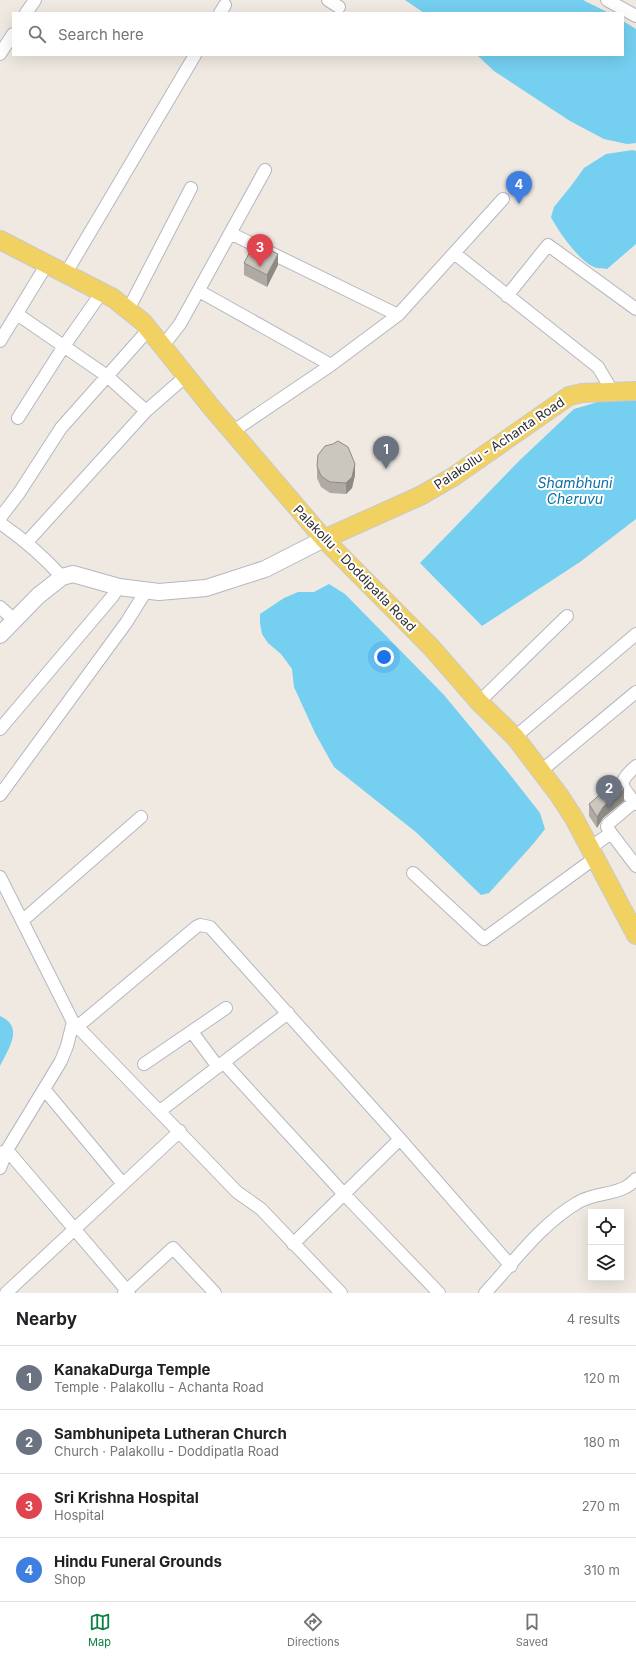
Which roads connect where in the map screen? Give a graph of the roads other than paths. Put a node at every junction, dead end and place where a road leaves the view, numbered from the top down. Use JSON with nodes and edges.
{"nodes":[{"id":1,"x":35,"y":0,"type":"edge"},
{"id":2,"x":328,"y":0,"type":"edge"},
{"id":3,"x":607,"y":0,"type":"edge"},
{"id":4,"x":339,"y":7,"type":"dead end"},
{"id":5,"x":27,"y":12,"type":"edge"},
{"id":6,"x":636,"y":16,"type":"edge"},
{"id":7,"x":12,"y":36,"type":"edge"},
{"id":8,"x":0,"y":54,"type":"edge"},
{"id":9,"x":194,"y":56,"type":"edge"},
{"id":10,"x":265,"y":170,"type":"dead end"},
{"id":11,"x":191,"y":188,"type":"dead end"},
{"id":12,"x":503,"y":200,"type":"dead end"},
{"id":13,"x":230,"y":233,"type":"junction"},
{"id":14,"x":0,"y":240,"type":"edge"},
{"id":15,"x":454,"y":253,"type":"junction"},
{"id":16,"x":47,"y":264,"type":"junction"},
{"id":17,"x":66,"y":273,"type":"junction"},
{"id":18,"x":199,"y":291,"type":"junction"},
{"id":19,"x":102,"y":292,"type":"junction"},
{"id":20,"x":507,"y":296,"type":"junction"},
{"id":21,"x":636,"y":309,"type":"edge"},
{"id":22,"x":128,"y":310,"type":"junction"},
{"id":23,"x":17,"y":314,"type":"junction"},
{"id":24,"x":398,"y":315,"type":"junction"},
{"id":25,"x":149,"y":329,"type":"junction"},
{"id":26,"x":0,"y":342,"type":"edge"},
{"id":27,"x":64,"y":346,"type":"junction"},
{"id":28,"x":162,"y":346,"type":"junction"},
{"id":29,"x":331,"y":365,"type":"junction"},
{"id":30,"x":107,"y":376,"type":"junction"},
{"id":31,"x":186,"y":376,"type":"junction"},
{"id":32,"x":636,"y":391,"type":"edge"},
{"id":33,"x":613,"y":392,"type":"junction"},
{"id":34,"x":146,"y":411,"type":"junction"},
{"id":35,"x":18,"y":418,"type":"dead end"},
{"id":36,"x":232,"y":432,"type":"junction"},
{"id":37,"x":0,"y":518,"type":"edge"},
{"id":38,"x":0,"y":523,"type":"edge"},
{"id":39,"x":324,"y":539,"type":"junction"},
{"id":40,"x":27,"y":542,"type":"junction"},
{"id":41,"x":62,"y":577,"type":"junction"},
{"id":42,"x":119,"y":587,"type":"junction"},
{"id":43,"x":146,"y":591,"type":"junction"},
{"id":44,"x":0,"y":607,"type":"edge"},
{"id":45,"x":566,"y":616,"type":"dead end"},
{"id":46,"x":14,"y":620,"type":"junction"},
{"id":47,"x":636,"y":634,"type":"edge"},
{"id":48,"x":0,"y":635,"type":"edge"},
{"id":49,"x":636,"y":692,"type":"edge"},
{"id":50,"x":479,"y":702,"type":"junction"},
{"id":51,"x":0,"y":729,"type":"edge"},
{"id":52,"x":515,"y":737,"type":"junction"},
{"id":53,"x":636,"y":766,"type":"edge"},
{"id":54,"x":541,"y":771,"type":"junction"},
{"id":55,"x":0,"y":794,"type":"edge"},
{"id":56,"x":635,"y":803,"type":"edge"},
{"id":57,"x":141,"y":817,"type":"dead end"},
{"id":58,"x":611,"y":833,"type":"junction"},
{"id":59,"x":593,"y":853,"type":"junction"},
{"id":60,"x":636,"y":866,"type":"edge"},
{"id":61,"x":413,"y":873,"type":"dead end"},
{"id":62,"x":0,"y":877,"type":"edge"},
{"id":63,"x":22,"y":922,"type":"junction"},
{"id":64,"x":636,"y":935,"type":"edge"},
{"id":65,"x":226,"y":1008,"type":"dead end"},
{"id":66,"x":288,"y":1013,"type":"junction"},
{"id":67,"x":75,"y":1025,"type":"junction"},
{"id":68,"x":192,"y":1032,"type":"junction"},
{"id":69,"x":144,"y":1064,"type":"dead end"},
{"id":70,"x":221,"y":1065,"type":"junction"},
{"id":71,"x":44,"y":1089,"type":"junction"},
{"id":72,"x":160,"y":1111,"type":"junction"},
{"id":73,"x":180,"y":1131,"type":"junction"},
{"id":74,"x":400,"y":1138,"type":"junction"},
{"id":75,"x":4,"y":1152,"type":"edge"},
{"id":76,"x":0,"y":1168,"type":"edge"},
{"id":77,"x":636,"y":1179,"type":"edge"},
{"id":78,"x":122,"y":1184,"type":"junction"},
{"id":79,"x":343,"y":1193,"type":"junction"},
{"id":80,"x":74,"y":1229,"type":"junction"},
{"id":81,"x":294,"y":1244,"type":"junction"},
{"id":82,"x":510,"y":1266,"type":"junction"},
{"id":83,"x":127,"y":1292,"type":"edge"},
{"id":84,"x":6,"y":1293,"type":"edge"},
{"id":85,"x":215,"y":1293,"type":"edge"},
{"id":86,"x":341,"y":1293,"type":"edge"},
{"id":87,"x":439,"y":1293,"type":"edge"},
{"id":88,"x":485,"y":1293,"type":"edge"}],
"edges":[{"from":1,"to":5,"type":"street"},
{"from":2,"to":4,"type":"street"},
{"from":3,"to":6,"type":"street"},
{"from":7,"to":8,"type":"street"},
{"from":9,"to":17,"type":"street"},
{"from":10,"to":13,"type":"street"},
{"from":11,"to":22,"type":"street"},
{"from":12,"to":15,"type":"street"},
{"from":13,"to":18,"type":"street"},
{"from":13,"to":24,"type":"street"},
{"from":14,"to":16,"type":"main road","name":"Palakollu - Doddipatla Road"},
{"from":15,"to":20,"type":"street"},
{"from":15,"to":24,"type":"street"},
{"from":16,"to":17,"type":"main road","name":"Palakollu - Doddipatla Road"},
{"from":16,"to":23,"type":"street"},
{"from":17,"to":19,"type":"main road","name":"Palakollu - Doddipatla Road"},
{"from":18,"to":28,"type":"street"},
{"from":18,"to":29,"type":"street"},
{"from":19,"to":22,"type":"main road","name":"Palakollu - Doddipatla Road"},
{"from":19,"to":27,"type":"street"},
{"from":20,"to":21,"type":"street"},
{"from":20,"to":33,"type":"street"},
{"from":22,"to":25,"type":"main road","name":"Palakollu - Doddipatla Road"},
{"from":23,"to":26,"type":"street"},
{"from":23,"to":27,"type":"street"},
{"from":24,"to":29,"type":"street"},
{"from":25,"to":28,"type":"main road","name":"Palakollu - Doddipatla Road"},
{"from":25,"to":30,"type":"street"},
{"from":27,"to":30,"type":"street"},
{"from":27,"to":35,"type":"street"},
{"from":28,"to":31,"type":"main road","name":"Palakollu - Doddipatla Road"},
{"from":29,"to":36,"type":"street"},
{"from":30,"to":34,"type":"street"},
{"from":30,"to":37,"type":"street"},
{"from":31,"to":34,"type":"street"},
{"from":31,"to":36,"type":"main road","name":"Palakollu - Doddipatla Road"},
{"from":32,"to":33,"type":"main road","name":"Palakollu - Achanta Road"},
{"from":33,"to":39,"type":"main road","name":"Palakollu - Achanta Road"},
{"from":34,"to":40,"type":"street"},
{"from":36,"to":39,"type":"main road","name":"Palakollu - Doddipatla Road"},
{"from":38,"to":40,"type":"street"},
{"from":39,"to":43,"type":"street"},
{"from":39,"to":50,"type":"main road","name":"Palakollu - Doddipatla Road"},
{"from":40,"to":41,"type":"street"},
{"from":41,"to":42,"type":"street"},
{"from":41,"to":46,"type":"street"},
{"from":42,"to":43,"type":"street"},
{"from":42,"to":51,"type":"street"},
{"from":43,"to":55,"type":"street"},
{"from":44,"to":46,"type":"street"},
{"from":45,"to":50,"type":"street"},
{"from":46,"to":48,"type":"street"},
{"from":47,"to":52,"type":"street"},
{"from":49,"to":54,"type":"street"},
{"from":50,"to":52,"type":"main road","name":"Palakollu - Doddipatla Road"},
{"from":52,"to":54,"type":"main road","name":"Palakollu - Doddipatla Road"},
{"from":53,"to":56,"type":"street"},
{"from":54,"to":59,"type":"main road","name":"Palakollu - Doddipatla Road"},
{"from":56,"to":58,"type":"street"},
{"from":57,"to":63,"type":"street"},
{"from":58,"to":59,"type":"street"},
{"from":58,"to":60,"type":"street"},
{"from":59,"to":61,"type":"street"},
{"from":59,"to":64,"type":"main road","name":"Palakollu - Doddipatla Road"},
{"from":62,"to":63,"type":"street"},
{"from":63,"to":67,"type":"street"},
{"from":65,"to":68,"type":"street"},
{"from":66,"to":67,"type":"street"},
{"from":66,"to":70,"type":"street"},
{"from":66,"to":74,"type":"street"},
{"from":67,"to":71,"type":"street"},
{"from":67,"to":72,"type":"street"},
{"from":68,"to":69,"type":"street"},
{"from":68,"to":70,"type":"street"},
{"from":70,"to":72,"type":"street"},
{"from":70,"to":79,"type":"street"},
{"from":71,"to":75,"type":"street"},
{"from":71,"to":78,"type":"street"},
{"from":72,"to":73,"type":"street"},
{"from":73,"to":78,"type":"street"},
{"from":73,"to":81,"type":"street"},
{"from":74,"to":79,"type":"street"},
{"from":74,"to":82,"type":"street"},
{"from":75,"to":76,"type":"street"},
{"from":75,"to":80,"type":"street"},
{"from":77,"to":82,"type":"street"},
{"from":78,"to":80,"type":"street"},
{"from":79,"to":81,"type":"street"},
{"from":79,"to":87,"type":"street"},
{"from":80,"to":83,"type":"street"},
{"from":80,"to":84,"type":"street"},
{"from":81,"to":86,"type":"street"},
{"from":82,"to":88,"type":"street"},
{"from":83,"to":85,"type":"street"}]}
